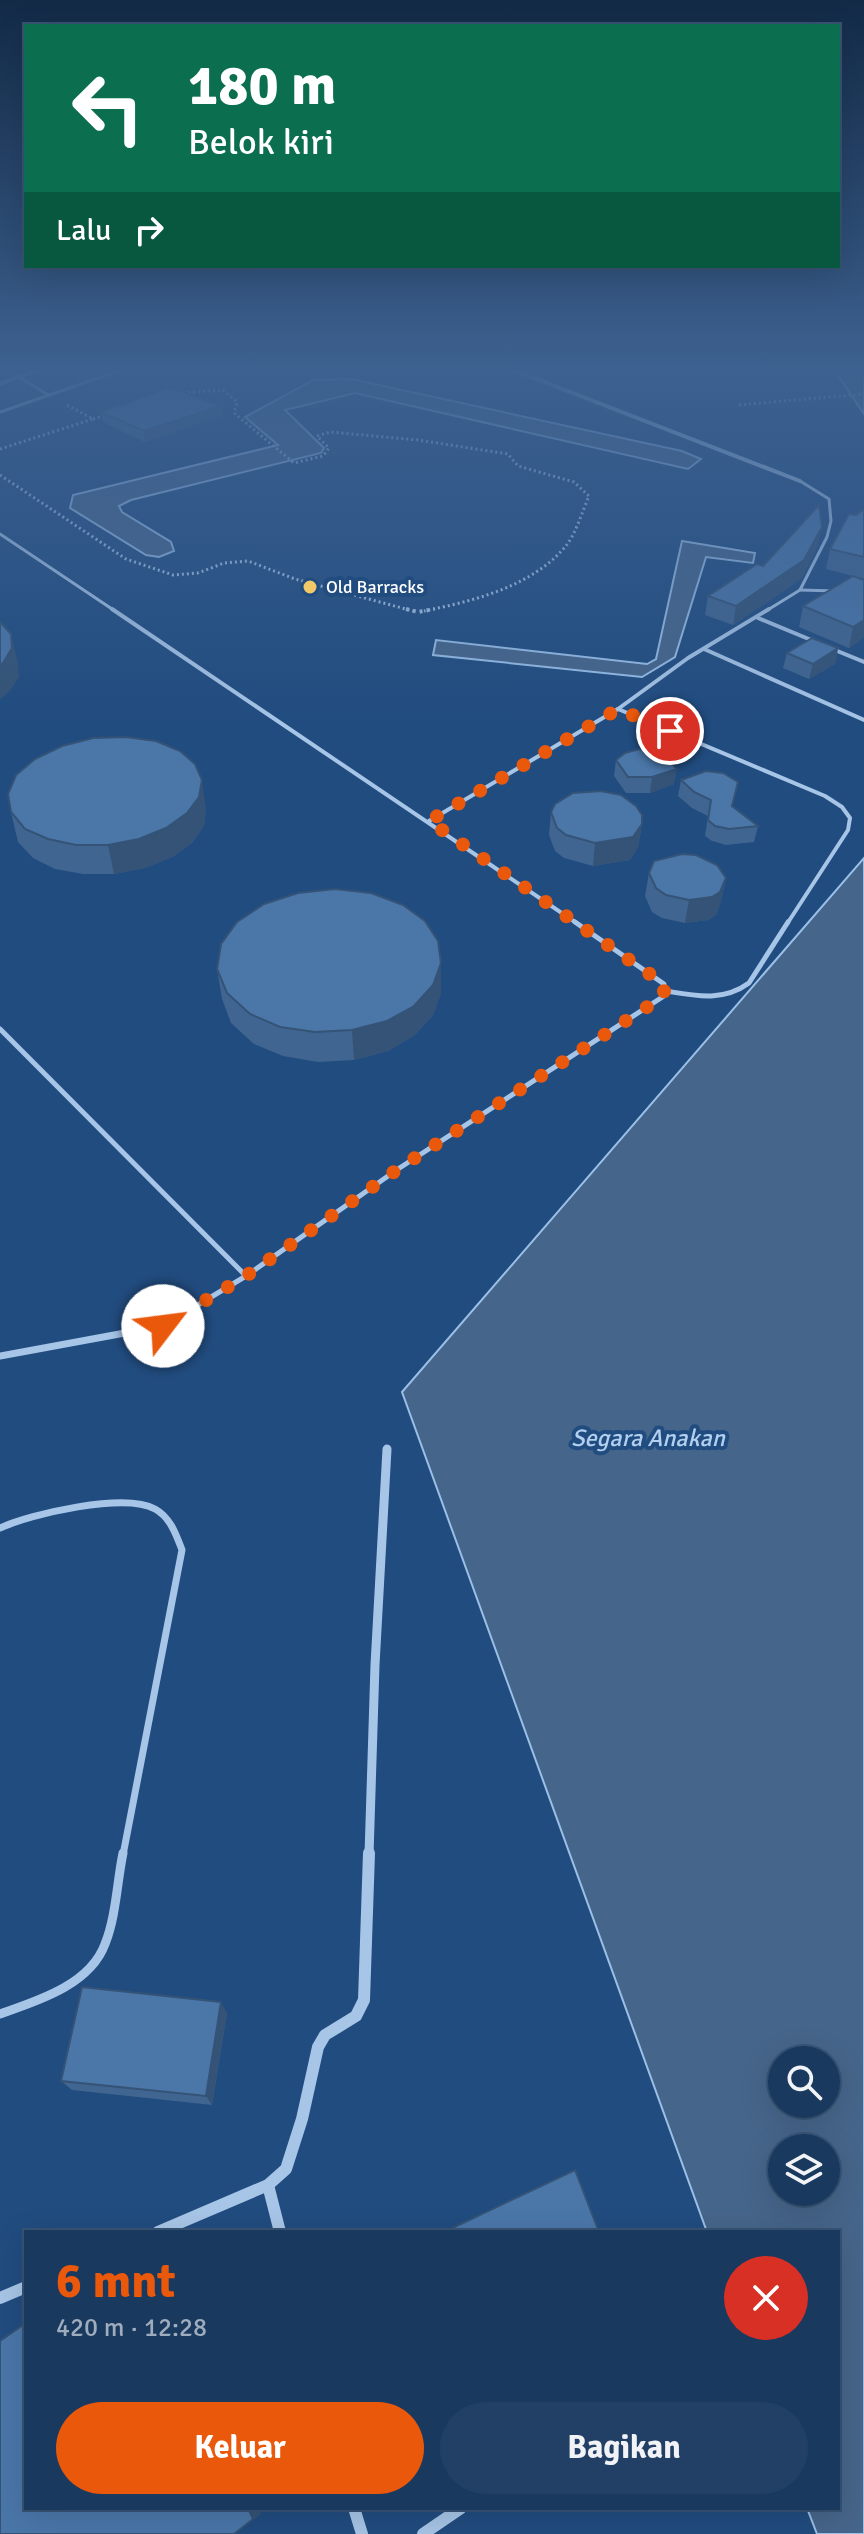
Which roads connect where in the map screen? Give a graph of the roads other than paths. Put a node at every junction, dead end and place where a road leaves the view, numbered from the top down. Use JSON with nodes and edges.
{"nodes":[{"id":1,"x":807,"y":485,"type":"edge"},
{"id":2,"x":0,"y":534,"type":"edge"},
{"id":3,"x":800,"y":590,"type":"junction"},
{"id":4,"x":838,"y":591,"type":"edge"},
{"id":5,"x":758,"y":618,"type":"junction"},
{"id":6,"x":704,"y":649,"type":"junction"},
{"id":7,"x":864,"y":662,"type":"edge"},
{"id":8,"x":618,"y":709,"type":"junction"},
{"id":9,"x":864,"y":720,"type":"edge"},
{"id":10,"x":429,"y":821,"type":"junction"},
{"id":11,"x":666,"y":991,"type":"junction"},
{"id":12,"x":0,"y":1029,"type":"edge"},
{"id":13,"x":246,"y":1276,"type":"junction"},
{"id":14,"x":0,"y":1356,"type":"edge"},
{"id":15,"x":387,"y":1449,"type":"dead end"},
{"id":16,"x":0,"y":1528,"type":"edge"},
{"id":17,"x":0,"y":2014,"type":"edge"},
{"id":18,"x":268,"y":2185,"type":"junction"},
{"id":19,"x":163,"y":2230,"type":"edge"},
{"id":20,"x":279,"y":2230,"type":"edge"},
{"id":21,"x":24,"y":2288,"type":"edge"},
{"id":22,"x":0,"y":2298,"type":"edge"},
{"id":23,"x":355,"y":2510,"type":"edge"},
{"id":24,"x":458,"y":2510,"type":"edge"},
{"id":25,"x":362,"y":2534,"type":"edge"},
{"id":26,"x":423,"y":2534,"type":"edge"}],
"edges":[{"from":1,"to":3,"type":"lane"},
{"from":2,"to":10,"type":"lane"},
{"from":3,"to":4,"type":"lane"},
{"from":3,"to":5,"type":"lane"},
{"from":5,"to":6,"type":"lane"},
{"from":5,"to":7,"type":"lane"},
{"from":6,"to":8,"type":"lane"},
{"from":6,"to":9,"type":"lane"},
{"from":8,"to":10,"type":"lane"},
{"from":8,"to":11,"type":"lane"},
{"from":10,"to":11,"type":"lane"},
{"from":11,"to":13,"type":"lane"},
{"from":12,"to":13,"type":"lane"},
{"from":13,"to":14,"type":"lane"},
{"from":15,"to":18,"type":"street"},
{"from":16,"to":17,"type":"lane"},
{"from":18,"to":19,"type":"street"},
{"from":18,"to":20,"type":"street"},
{"from":21,"to":22,"type":"street"},
{"from":23,"to":25,"type":"street"},
{"from":24,"to":26,"type":"street"}]}
